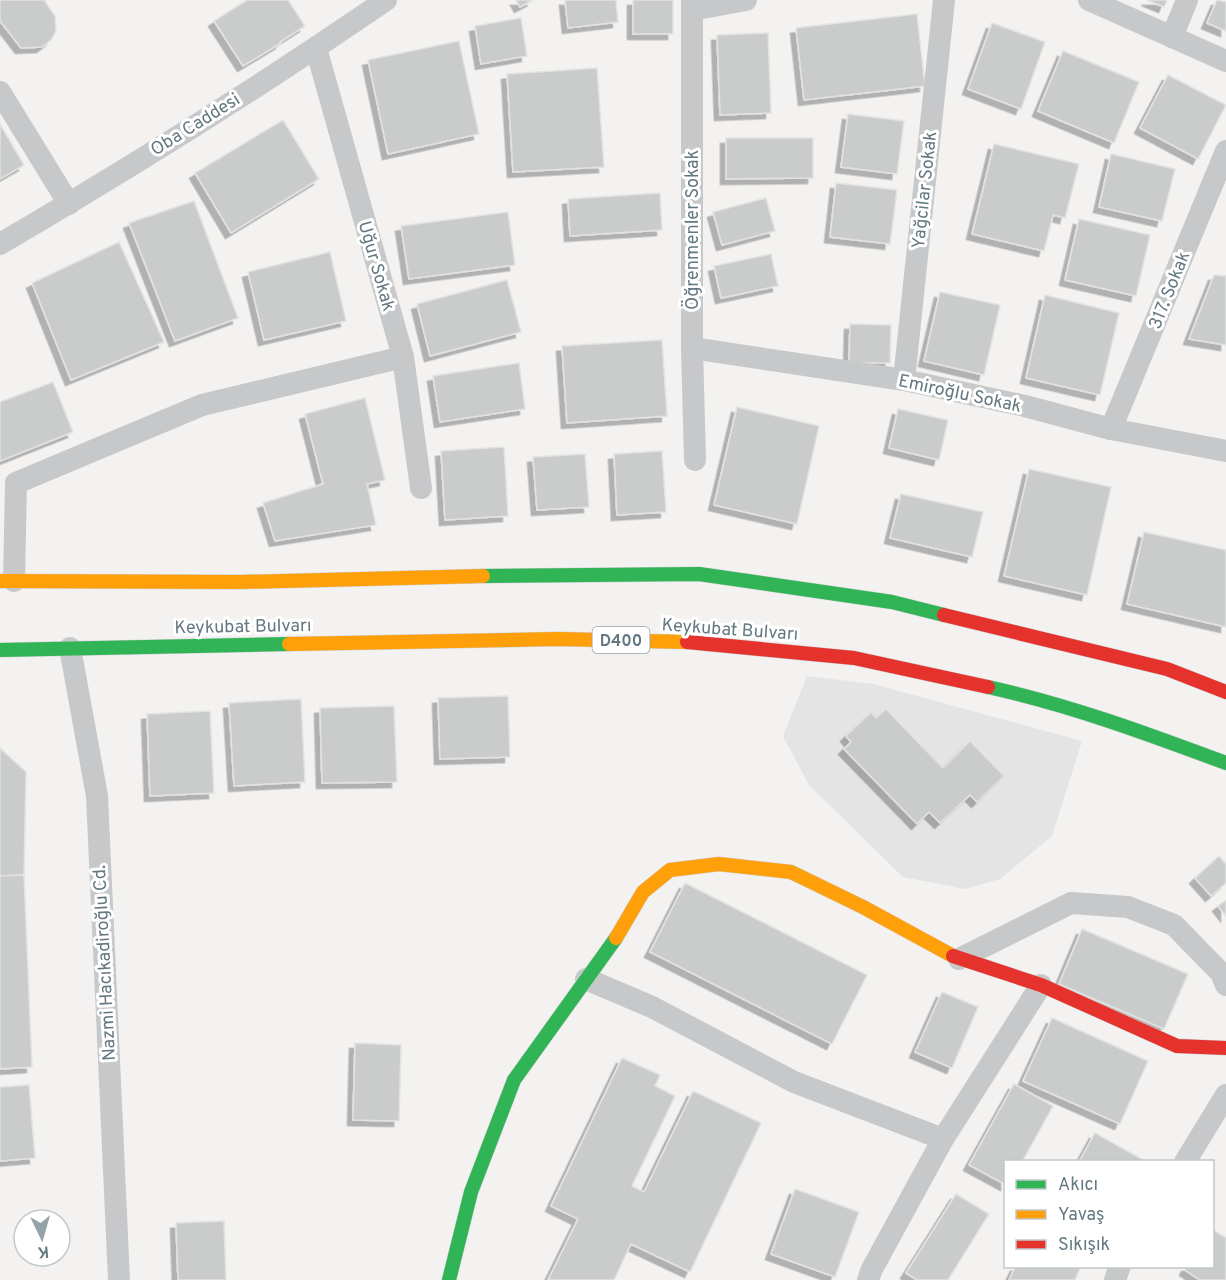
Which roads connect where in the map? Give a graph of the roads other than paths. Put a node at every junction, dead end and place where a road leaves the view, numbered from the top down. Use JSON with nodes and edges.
{"nodes":[{"id":1,"x":386,"y":0,"type":"edge"},
{"id":2,"x":746,"y":0,"type":"edge"},
{"id":3,"x":944,"y":0,"type":"edge"},
{"id":4,"x":1089,"y":0,"type":"edge"},
{"id":5,"x":1187,"y":0,"type":"edge"},
{"id":6,"x":692,"y":5,"type":"edge"},
{"id":7,"x":1172,"y":37,"type":"junction"},
{"id":8,"x":316,"y":48,"type":"junction"},
{"id":9,"x":1226,"y":61,"type":"edge"},
{"id":10,"x":0,"y":92,"type":"edge"},
{"id":11,"x":1226,"y":152,"type":"edge"},
{"id":12,"x":69,"y":204,"type":"junction"},
{"id":13,"x":0,"y":244,"type":"edge"},
{"id":14,"x":692,"y":348,"type":"junction"},
{"id":15,"x":403,"y":357,"type":"junction"},
{"id":16,"x":904,"y":380,"type":"junction"},
{"id":17,"x":1112,"y":429,"type":"junction"},
{"id":18,"x":1226,"y":451,"type":"edge"},
{"id":19,"x":695,"y":460,"type":"dead end"},
{"id":20,"x":421,"y":488,"type":"dead end"},
{"id":21,"x":7,"y":581,"type":"edge"},
{"id":22,"x":70,"y":648,"type":"junction"},
{"id":23,"x":0,"y":650,"type":"edge"},
{"id":24,"x":1226,"y":692,"type":"edge"},
{"id":25,"x":1226,"y":763,"type":"edge"},
{"id":26,"x":959,"y":959,"type":"junction"},
{"id":27,"x":586,"y":979,"type":"junction"},
{"id":28,"x":1041,"y":985,"type":"junction"},
{"id":29,"x":1226,"y":985,"type":"edge"},
{"id":30,"x":1226,"y":1048,"type":"edge"},
{"id":31,"x":1226,"y":1095,"type":"edge"},
{"id":32,"x":943,"y":1139,"type":"junction"},
{"id":33,"x":1186,"y":1160,"type":"edge"},
{"id":34,"x":119,"y":1280,"type":"edge"},
{"id":35,"x":449,"y":1280,"type":"edge"},
{"id":36,"x":868,"y":1280,"type":"edge"}],
"edges":[{"from":1,"to":8,"type":"street","name":"Oba Caddesi"},
{"from":2,"to":6,"type":"street"},
{"from":3,"to":16,"type":"street","name":"Yağcilar Sokak"},
{"from":4,"to":7,"type":"street"},
{"from":5,"to":7,"type":"street"},
{"from":6,"to":14,"type":"street","name":"Öğrenmenler Sokak"},
{"from":7,"to":9,"type":"street"},
{"from":8,"to":12,"type":"street","name":"Oba Caddesi"},
{"from":8,"to":15,"type":"street","name":"Uğur Sokak"},
{"from":10,"to":12,"type":"street"},
{"from":11,"to":17,"type":"street","name":"317. Sokak"},
{"from":12,"to":13,"type":"street","name":"Oba Caddesi"},
{"from":14,"to":16,"type":"street","name":"Emiroğlu Sokak"},
{"from":14,"to":19,"type":"street","name":"Öğrenmenler Sokak"},
{"from":15,"to":20,"type":"street","name":"Uğur Sokak"},
{"from":15,"to":21,"type":"street"},
{"from":16,"to":17,"type":"street","name":"Emiroğlu Sokak"},
{"from":17,"to":18,"type":"street","name":"Emiroğlu Sokak"},
{"from":21,"to":24,"type":"main road"},
{"from":22,"to":23,"type":"main road","name":"Keykubat Bulvarı","number":"D400"},
{"from":22,"to":25,"type":"main road","name":"Keykubat Bulvarı","number":"D400"},
{"from":22,"to":34,"type":"street","name":"Nazmi Hacıkadiroğlu Cd."},
{"from":26,"to":27,"type":"main road"},
{"from":26,"to":28,"type":"main road"},
{"from":26,"to":29,"type":"street"},
{"from":27,"to":32,"type":"street"},
{"from":27,"to":35,"type":"main road"},
{"from":28,"to":30,"type":"main road"},
{"from":28,"to":32,"type":"street"},
{"from":31,"to":33,"type":"street"},
{"from":32,"to":36,"type":"street"}]}
